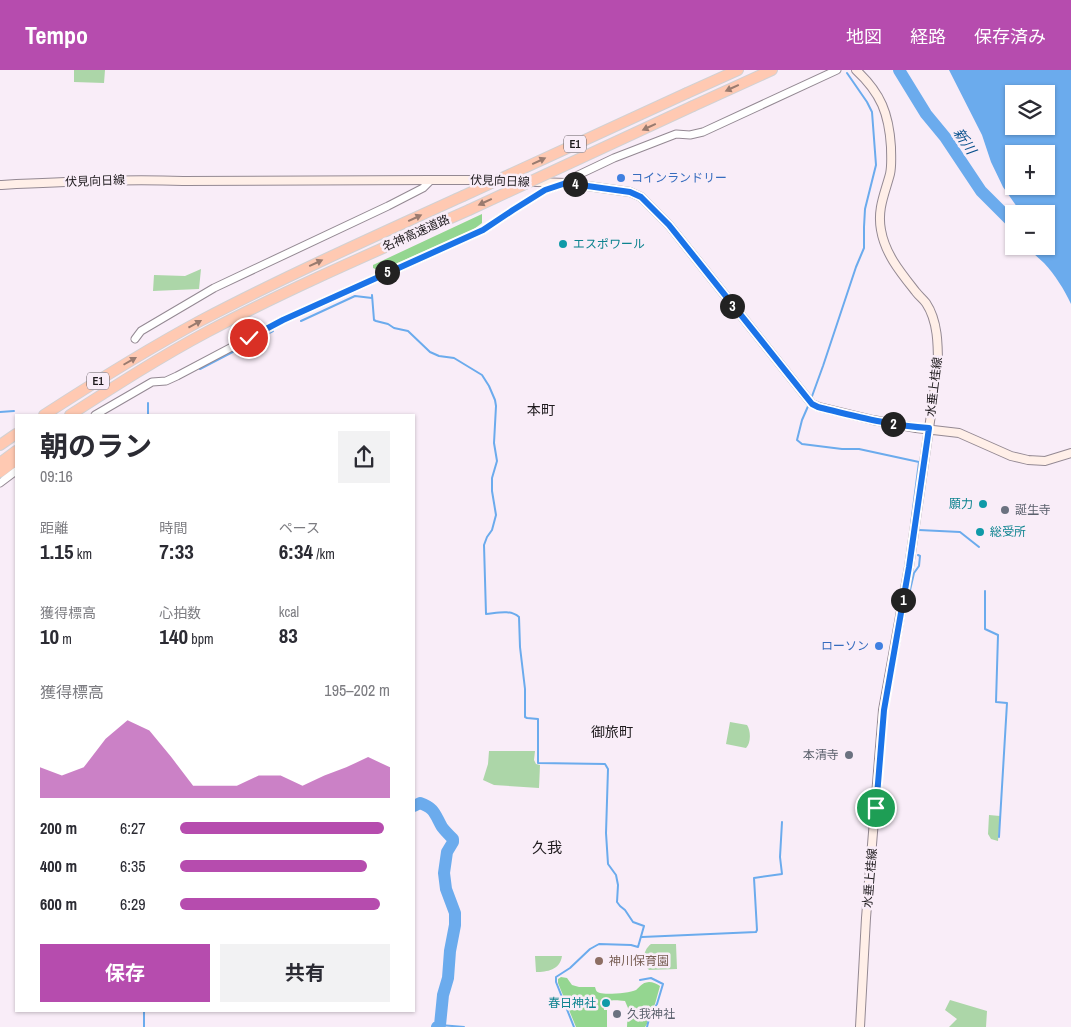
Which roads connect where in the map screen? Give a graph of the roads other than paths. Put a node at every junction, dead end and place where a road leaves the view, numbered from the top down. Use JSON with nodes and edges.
{"nodes":[{"id":1,"x":738,"y":70,"type":"edge"},
{"id":2,"x":772,"y":70,"type":"edge"},
{"id":3,"x":837,"y":70,"type":"edge"},
{"id":4,"x":856,"y":70,"type":"edge"},
{"id":5,"x":431,"y":180,"type":"junction"},
{"id":6,"x":566,"y":183,"type":"junction"},
{"id":7,"x":0,"y":185,"type":"edge"},
{"id":8,"x":135,"y":339,"type":"dead end"},
{"id":9,"x":46,"y":414,"type":"edge"},
{"id":10,"x":72,"y":414,"type":"edge"},
{"id":11,"x":97,"y":414,"type":"edge"},
{"id":12,"x":929,"y":428,"type":"junction"},
{"id":13,"x":15,"y":435,"type":"edge"},
{"id":14,"x":0,"y":445,"type":"edge"},
{"id":15,"x":15,"y":453,"type":"edge"},
{"id":16,"x":1071,"y":453,"type":"edge"},
{"id":17,"x":15,"y":461,"type":"edge"},
{"id":18,"x":0,"y":462,"type":"edge"},
{"id":19,"x":0,"y":472,"type":"edge"},
{"id":20,"x":15,"y":472,"type":"edge"},
{"id":21,"x":0,"y":483,"type":"edge"},
{"id":22,"x":860,"y":1027,"type":"edge"}],
"edges":[{"from":9,"to":1,"type":"highway","name":"名神高速道路","number":"E1","one_way":true,"bridge":true},
{"from":2,"to":10,"type":"highway","name":"名神高速道路","number":"E1","one_way":true,"bridge":true},
{"from":3,"to":6,"type":"street"},
{"from":4,"to":12,"type":"main road","name":"水垂上桂線"},
{"from":5,"to":6,"type":"main road","name":"伏見向日線"},
{"from":5,"to":7,"type":"main road","name":"伏見向日線"},
{"from":5,"to":8,"type":"street"},
{"from":6,"to":11,"type":"street"},
{"from":6,"to":12,"type":"main road","name":"伏見向日線"},
{"from":12,"to":16,"type":"main road","name":"伏見向日線"},
{"from":12,"to":22,"type":"main road","name":"水垂上桂線"},
{"from":13,"to":14,"type":"highway"},
{"from":15,"to":18,"type":"highway"},
{"from":17,"to":19,"type":"highway"},
{"from":20,"to":21,"type":"street"}]}
